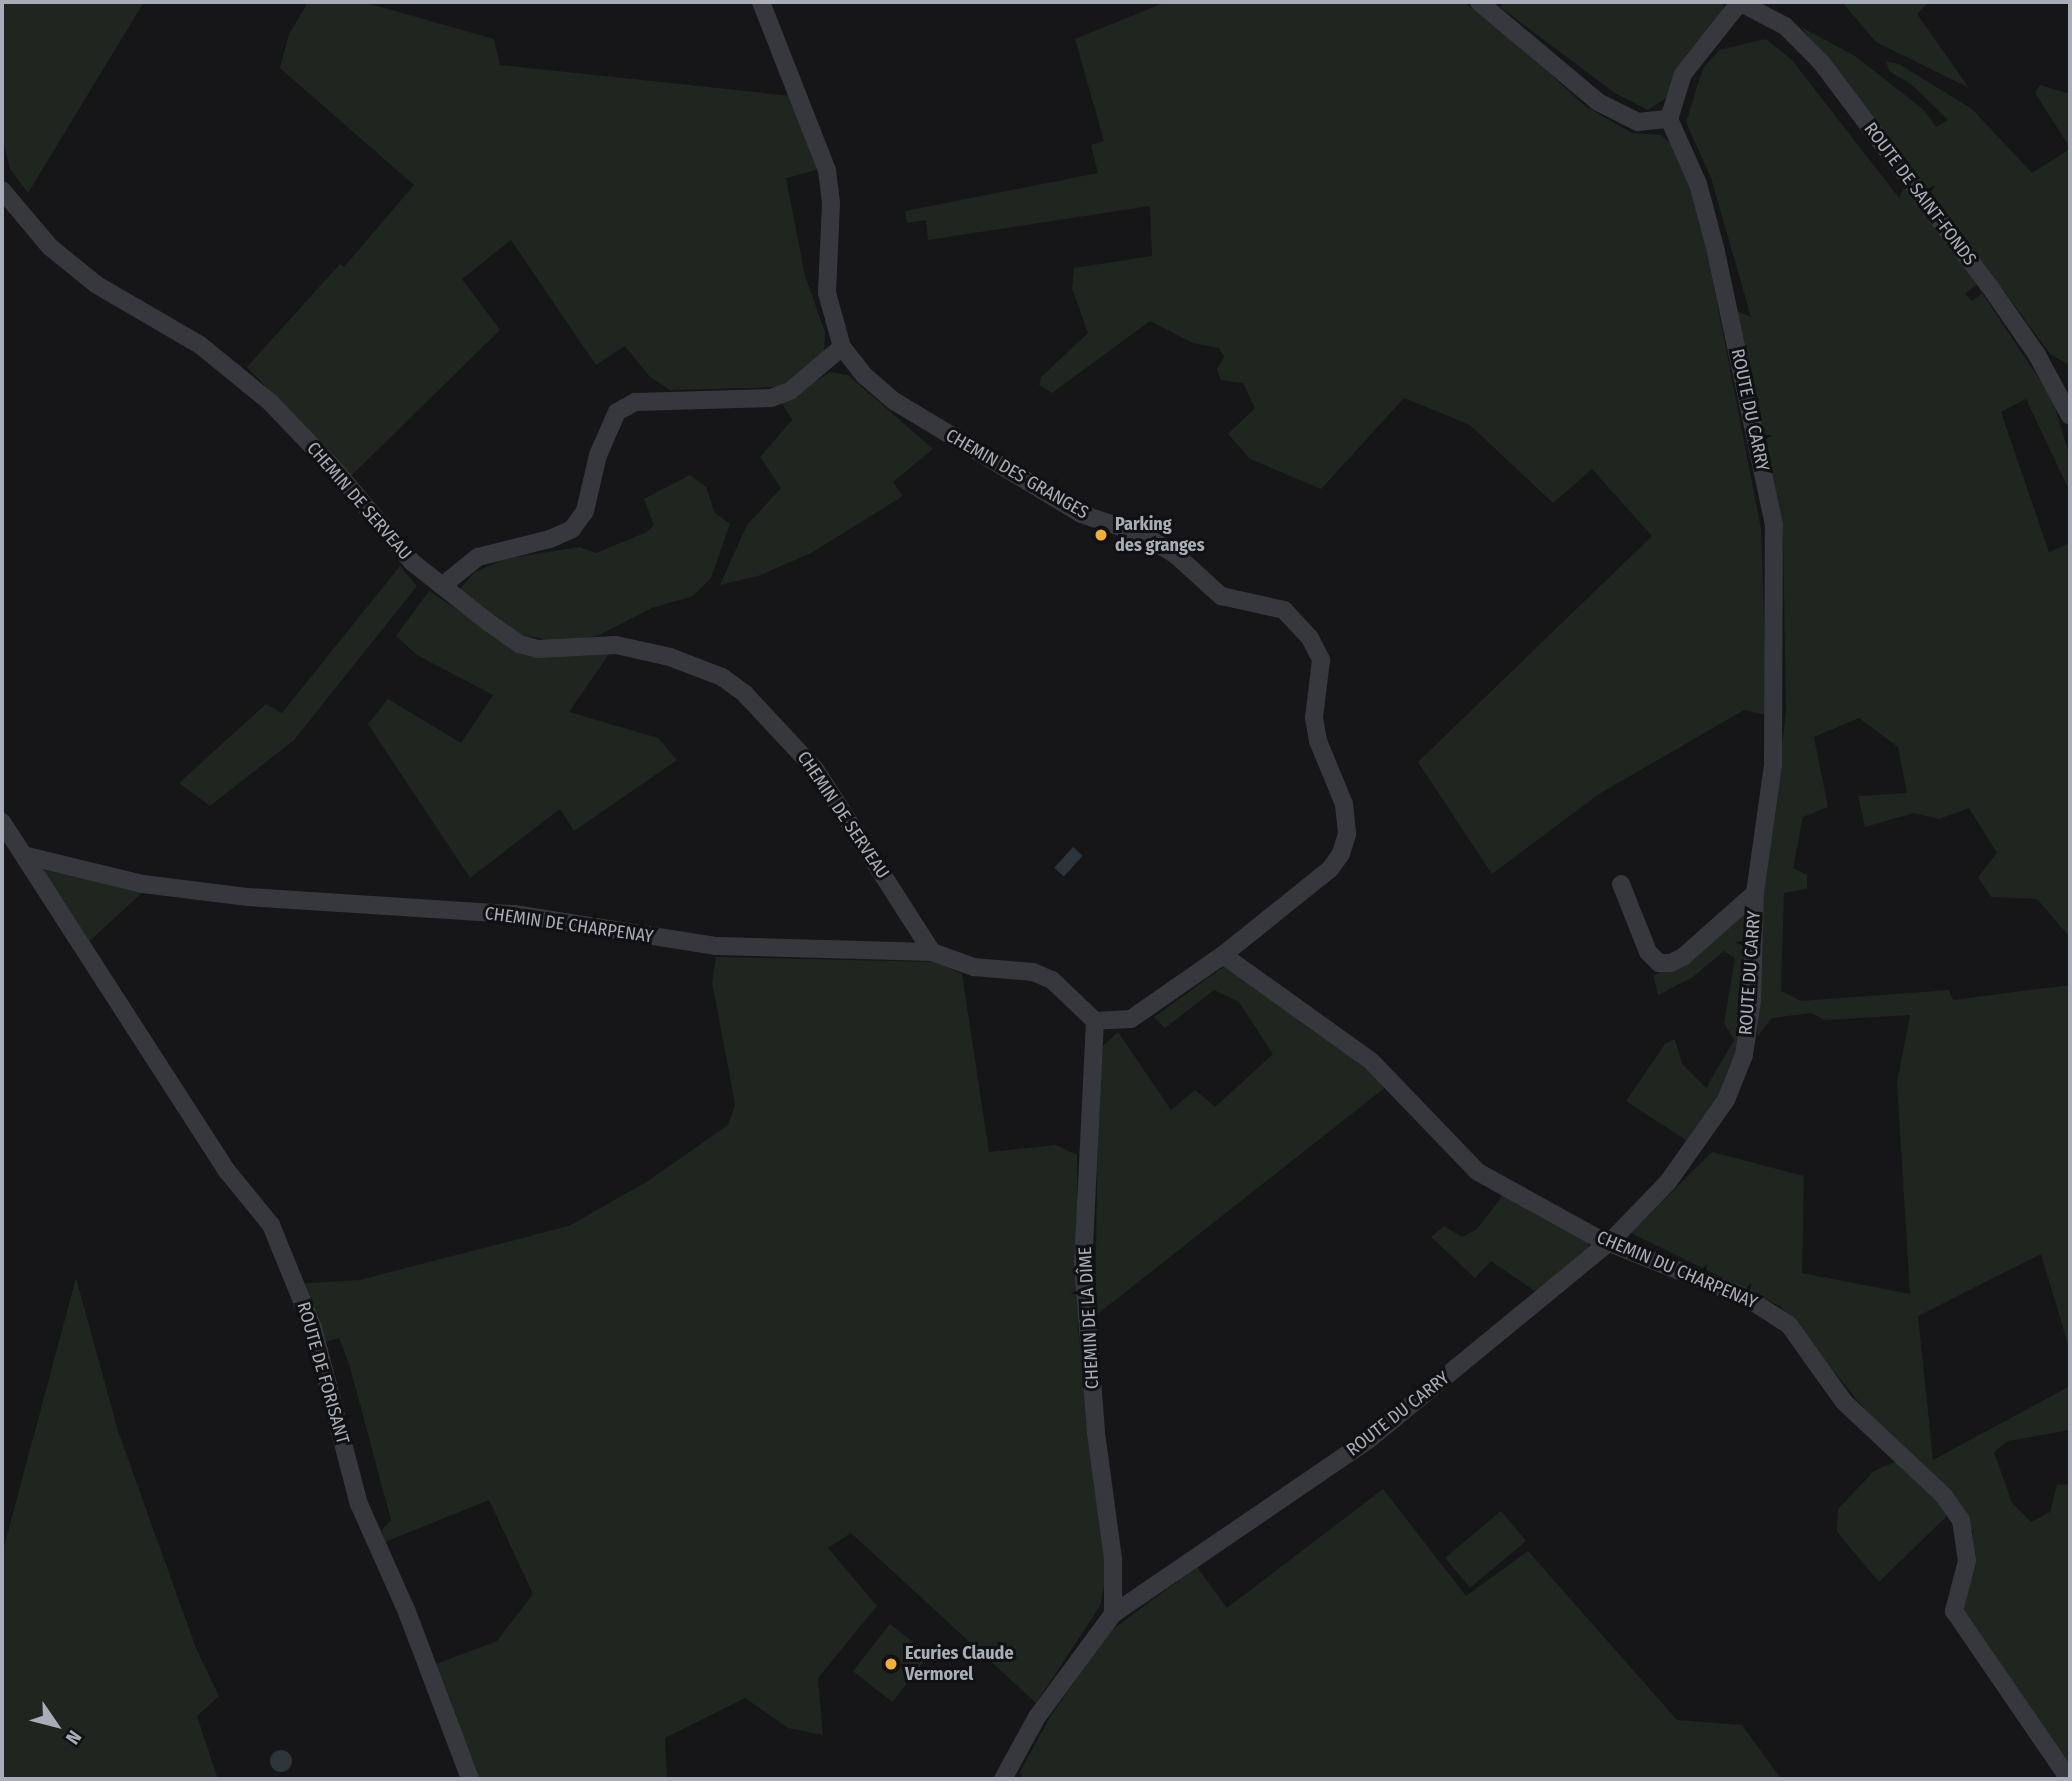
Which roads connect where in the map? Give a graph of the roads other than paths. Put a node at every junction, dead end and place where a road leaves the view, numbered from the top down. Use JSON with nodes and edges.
{"nodes":[{"id":1,"x":761,"y":2,"type":"edge"},
{"id":2,"x":1479,"y":2,"type":"edge"},
{"id":3,"x":1740,"y":2,"type":"edge"},
{"id":4,"x":1669,"y":119,"type":"junction"},
{"id":5,"x":2,"y":190,"type":"edge"},
{"id":6,"x":842,"y":347,"type":"junction"},
{"id":7,"x":2070,"y":416,"type":"edge"},
{"id":8,"x":442,"y":586,"type":"junction"},
{"id":9,"x":2,"y":822,"type":"edge"},
{"id":10,"x":27,"y":856,"type":"junction"},
{"id":11,"x":1621,"y":884,"type":"dead end"},
{"id":12,"x":1755,"y":893,"type":"junction"},
{"id":13,"x":932,"y":951,"type":"junction"},
{"id":14,"x":1223,"y":955,"type":"junction"},
{"id":15,"x":1095,"y":1021,"type":"junction"},
{"id":16,"x":1612,"y":1240,"type":"junction"},
{"id":17,"x":1113,"y":1614,"type":"junction"},
{"id":18,"x":470,"y":1779,"type":"edge"},
{"id":19,"x":1003,"y":1779,"type":"edge"},
{"id":20,"x":2069,"y":1779,"type":"edge"}],
"edges":[{"from":1,"to":6,"type":"street","name":"CHEMIN DES GRANGES"},
{"from":2,"to":4,"type":"street"},
{"from":3,"to":4,"type":"street"},
{"from":3,"to":7,"type":"street","name":"ROUTE DE SAINT-FONDS"},
{"from":4,"to":12,"type":"street","name":"ROUTE DU CARRY"},
{"from":5,"to":8,"type":"street","name":"CHEMIN DE SERVEAU"},
{"from":6,"to":8,"type":"street"},
{"from":6,"to":14,"type":"street","name":"CHEMIN DES GRANGES"},
{"from":8,"to":13,"type":"street","name":"CHEMIN DE SERVEAU"},
{"from":9,"to":10,"type":"street","name":"ROUTE DE FORISANT"},
{"from":10,"to":13,"type":"street","name":"CHEMIN DE CHARPENAY"},
{"from":10,"to":18,"type":"street","name":"ROUTE DE FORISANT"},
{"from":11,"to":12,"type":"street"},
{"from":12,"to":16,"type":"street","name":"ROUTE DU CARRY"},
{"from":13,"to":15,"type":"street","name":"CHEMIN DE CHARPENAY"},
{"from":14,"to":15,"type":"street","name":"CHEMIN DES GRANGES"},
{"from":14,"to":16,"type":"street","name":"CHEMIN DU CHARPENAY"},
{"from":15,"to":17,"type":"street","name":"CHEMIN DE LA DÎME"},
{"from":16,"to":17,"type":"street","name":"ROUTE DU CARRY"},
{"from":16,"to":20,"type":"street","name":"CHEMIN DU CHARPENAY"},
{"from":17,"to":19,"type":"street","name":"ROUTE DU CARRY"}]}
